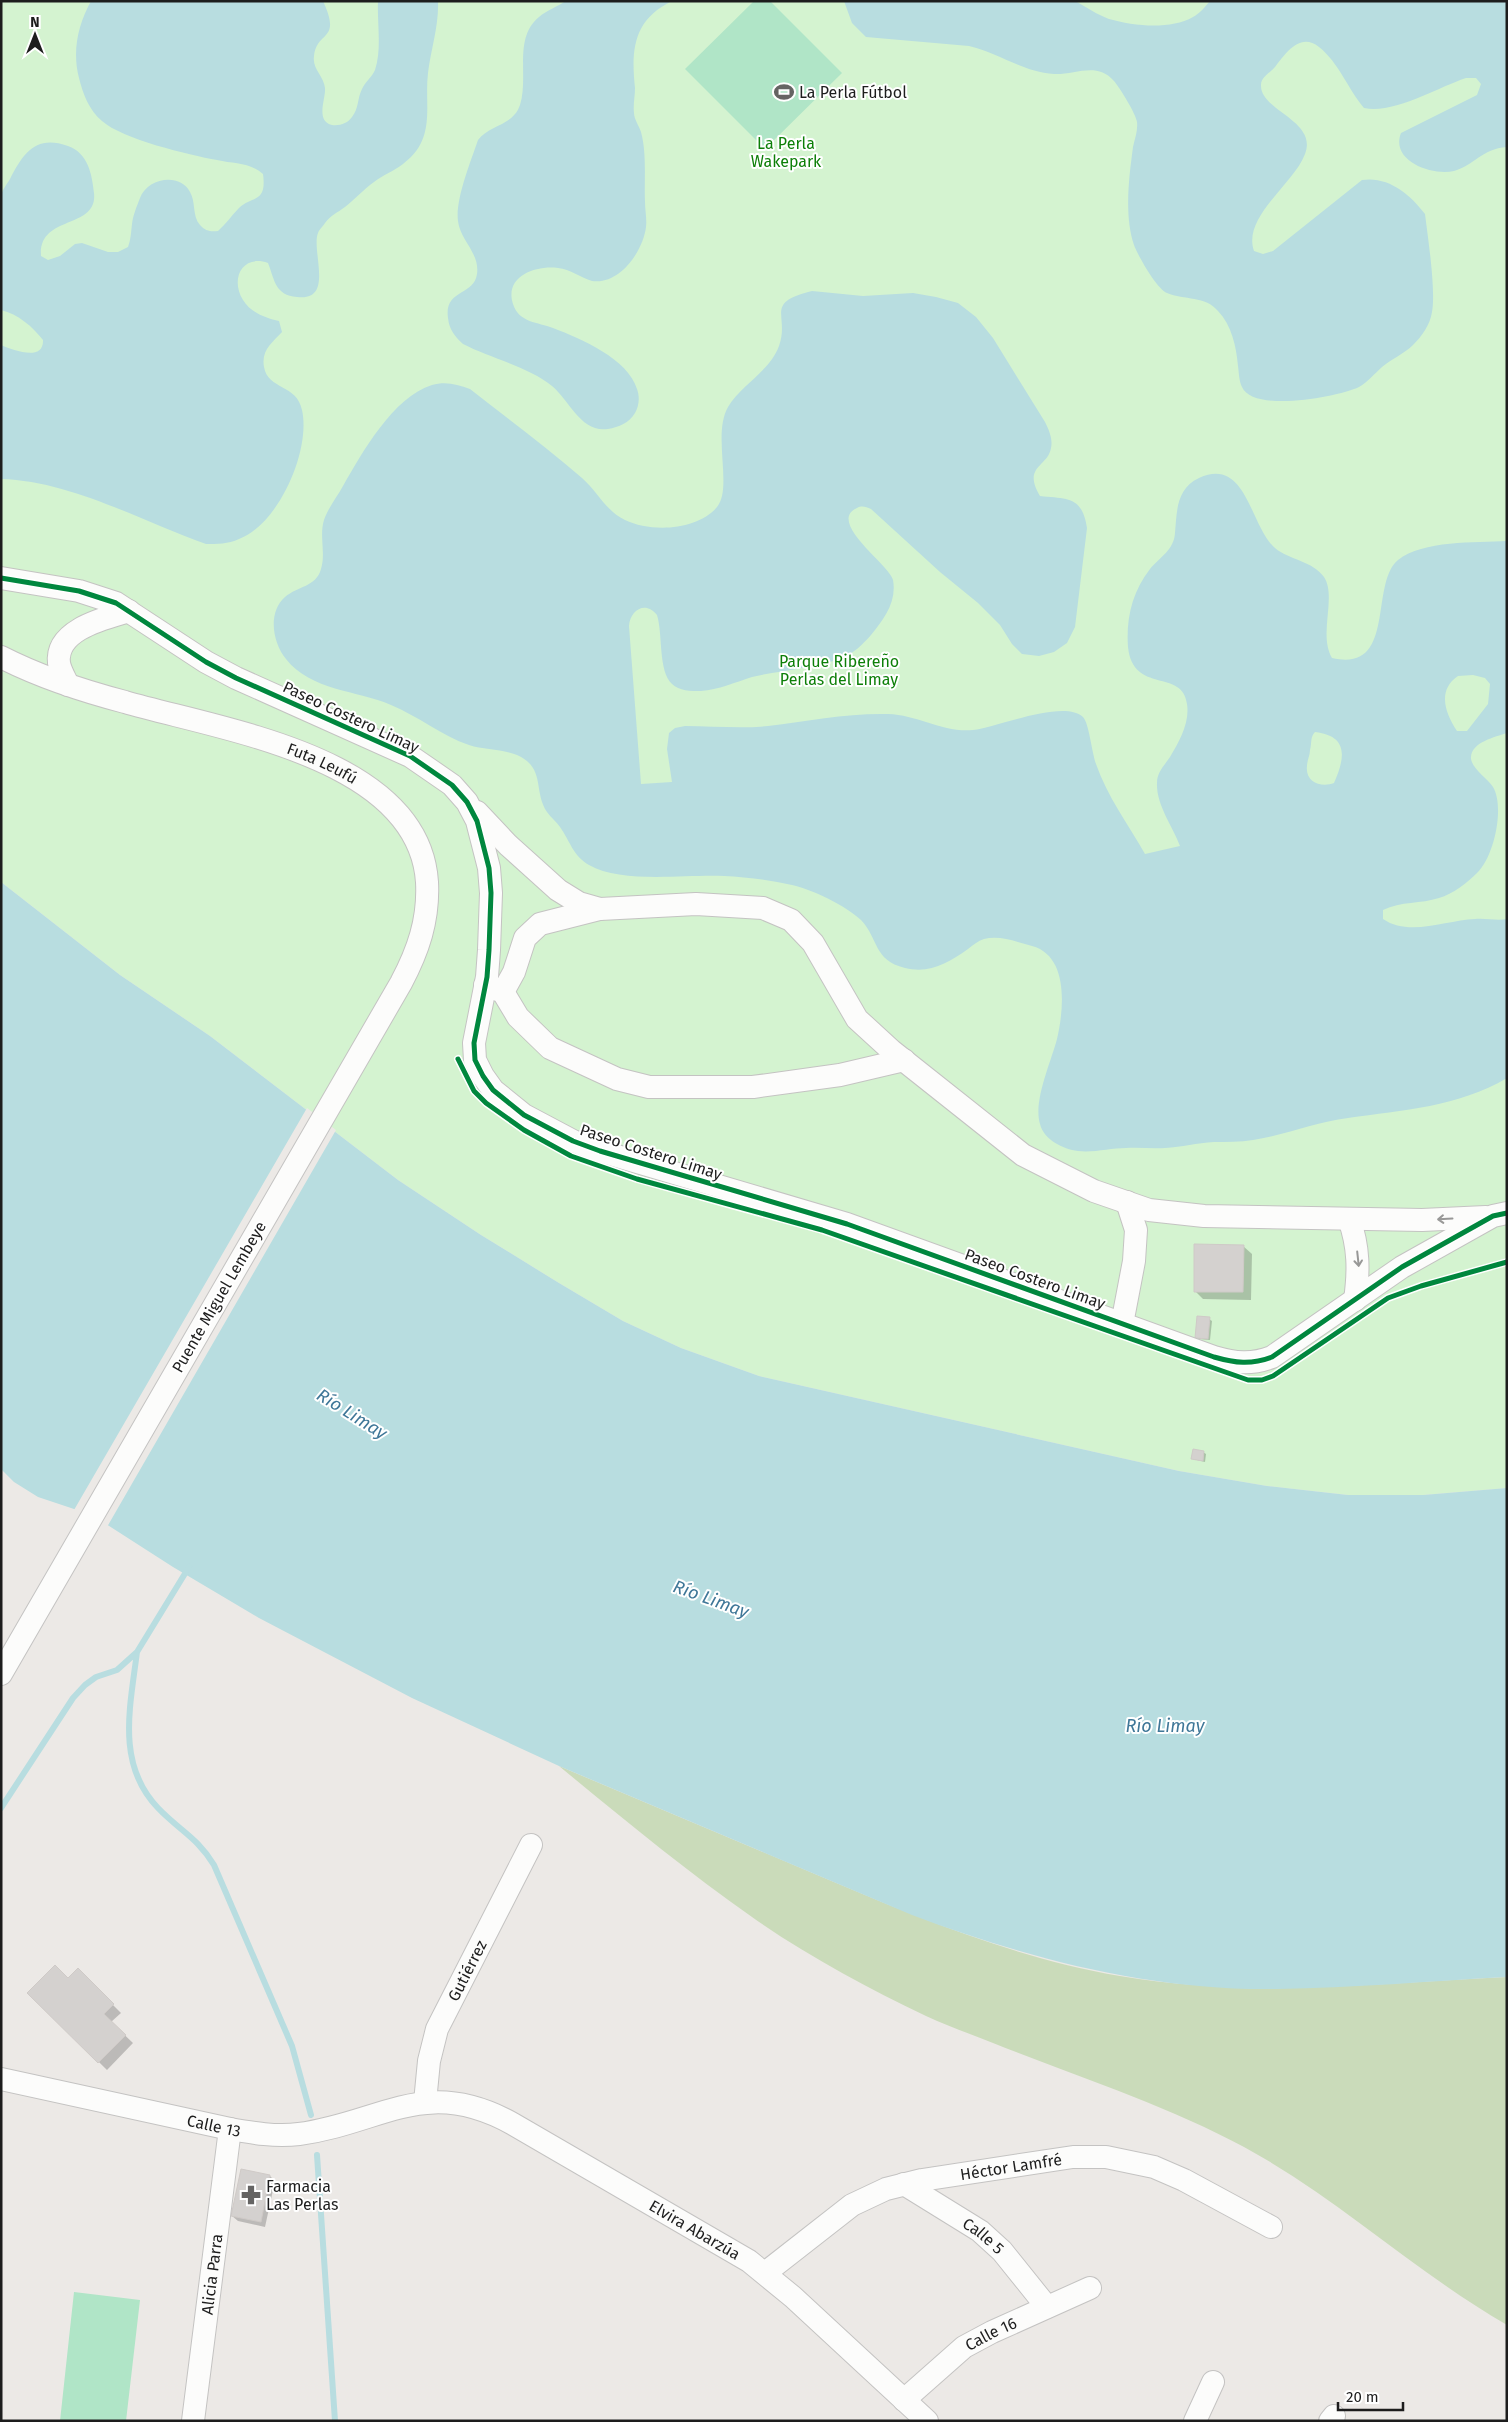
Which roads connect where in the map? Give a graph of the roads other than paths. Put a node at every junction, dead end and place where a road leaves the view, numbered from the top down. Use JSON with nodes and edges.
{"nodes":[{"id":1,"x":1,"y":578,"type":"edge"},
{"id":2,"x":129,"y":611,"type":"junction"},
{"id":3,"x":1,"y":657,"type":"edge"},
{"id":4,"x":68,"y":685,"type":"junction"},
{"id":5,"x":467,"y":802,"type":"junction"},
{"id":6,"x":600,"y":909,"type":"junction"},
{"id":7,"x":494,"y":988,"type":"junction"},
{"id":8,"x":368,"y":1038,"type":"joint"},
{"id":9,"x":904,"y":1060,"type":"junction"},
{"id":10,"x":1127,"y":1202,"type":"junction"},
{"id":11,"x":1500,"y":1215,"type":"edge"},
{"id":12,"x":1349,"y":1219,"type":"junction"},
{"id":13,"x":1355,"y":1300,"type":"junction"},
{"id":14,"x":1122,"y":1324,"type":"junction"},
{"id":15,"x":1,"y":1674,"type":"edge"},
{"id":16,"x":530,"y":1845,"type":"dead end"},
{"id":17,"x":1,"y":2080,"type":"edge"},
{"id":18,"x":425,"y":2102,"type":"junction"},
{"id":19,"x":230,"y":2129,"type":"junction"},
{"id":20,"x":904,"y":2184,"type":"junction"},
{"id":21,"x":1271,"y":2226,"type":"dead end"},
{"id":22,"x":765,"y":2273,"type":"junction"},
{"id":23,"x":1090,"y":2288,"type":"dead end"},
{"id":24,"x":1047,"y":2308,"type":"junction"},
{"id":25,"x":1213,"y":2382,"type":"dead end"},
{"id":26,"x":904,"y":2400,"type":"junction"},
{"id":27,"x":193,"y":2421,"type":"edge"},
{"id":28,"x":927,"y":2421,"type":"edge"},
{"id":29,"x":1195,"y":2421,"type":"edge"}],
"edges":[{"from":1,"to":2,"type":"street","name":"Paseo Costero Limay"},
{"from":2,"to":4,"type":"street"},
{"from":2,"to":5,"type":"street","name":"Paseo Costero Limay"},
{"from":3,"to":4,"type":"street","name":"Futa Leufú"},
{"from":4,"to":8,"type":"street","name":"Futa Leufú"},
{"from":5,"to":6,"type":"street"},
{"from":5,"to":7,"type":"street","name":"Paseo Costero Limay"},
{"from":6,"to":7,"type":"street"},
{"from":6,"to":9,"type":"street"},
{"from":7,"to":9,"type":"street"},
{"from":7,"to":14,"type":"street","name":"Paseo Costero Limay"},
{"from":8,"to":15,"type":"street","name":"Puente Miguel Lembeye"},
{"from":9,"to":10,"type":"street"},
{"from":10,"to":12,"type":"street"},
{"from":10,"to":14,"type":"street"},
{"from":11,"to":12,"type":"street","one_way":true},
{"from":11,"to":13,"type":"street","name":"Paseo Costero Limay"},
{"from":12,"to":13,"type":"street","one_way":true},
{"from":13,"to":14,"type":"street","name":"Paseo Costero Limay"},
{"from":16,"to":18,"type":"street","name":"Gutiérrez"},
{"from":17,"to":19,"type":"street","name":"Calle 13"},
{"from":18,"to":19,"type":"street","name":"Calle 13"},
{"from":18,"to":22,"type":"street","name":"Elvira Abarzúa"},
{"from":19,"to":27,"type":"street","name":"Alicia Parra"},
{"from":20,"to":21,"type":"street","name":"Héctor Lamfré"},
{"from":20,"to":22,"type":"street","name":"Héctor Lamfré"},
{"from":20,"to":24,"type":"street","name":"Calle 5"},
{"from":22,"to":26,"type":"street","name":"Elvira Abarzúa"},
{"from":23,"to":24,"type":"street","name":"Calle 16"},
{"from":24,"to":26,"type":"street","name":"Calle 16"},
{"from":25,"to":29,"type":"street"},
{"from":26,"to":28,"type":"street","name":"Elvira Abarzúa"}]}
